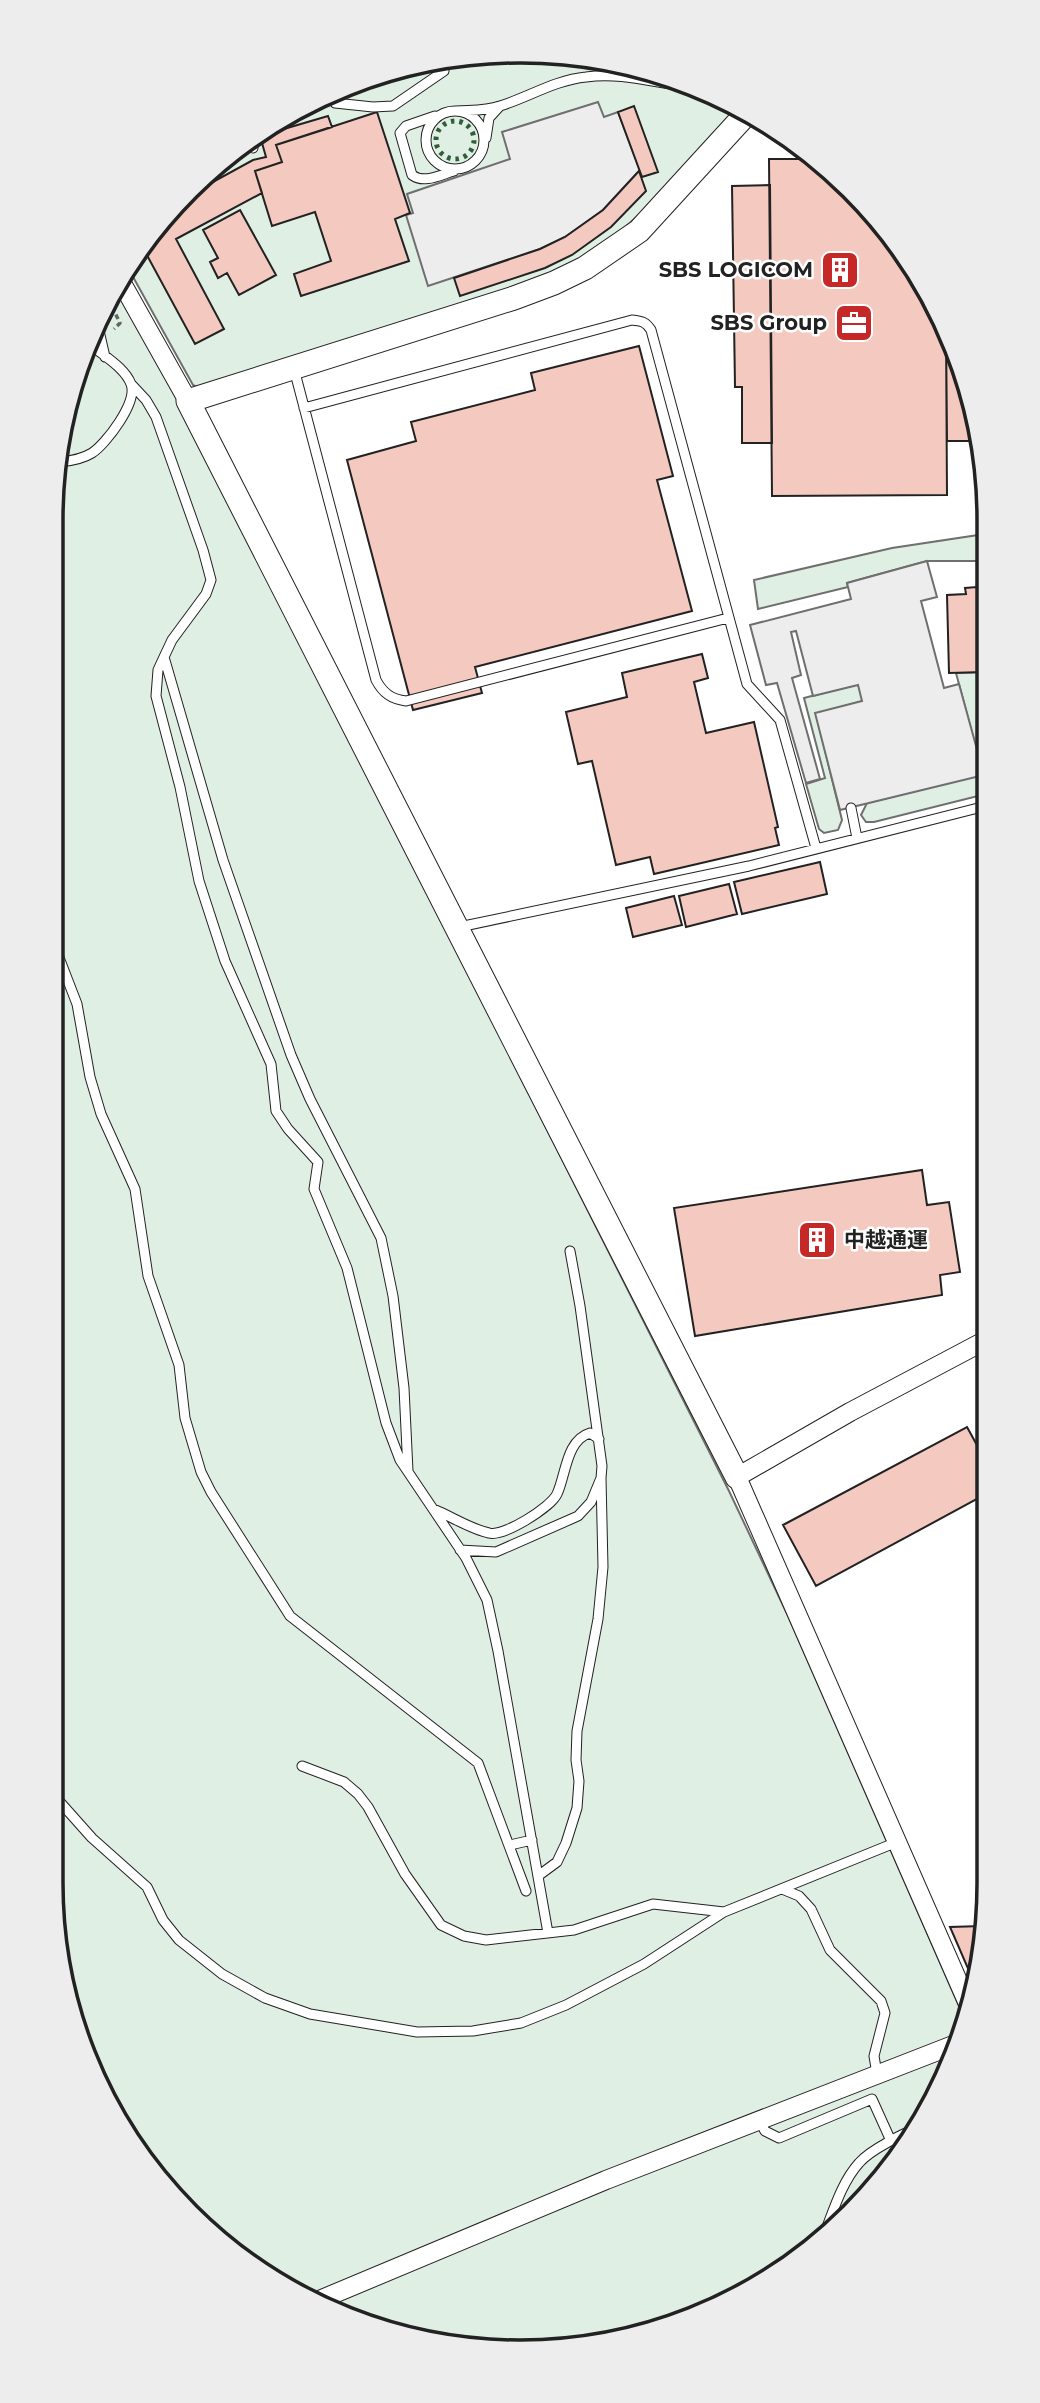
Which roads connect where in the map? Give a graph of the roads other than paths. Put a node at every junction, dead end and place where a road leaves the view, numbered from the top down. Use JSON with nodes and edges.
{"nodes":[{"id":1,"x":444,"y":70,"type":"edge"},
{"id":2,"x":624,"y":76,"type":"edge"},
{"id":3,"x":341,"y":100,"type":"edge"},
{"id":4,"x":500,"y":106,"type":"junction"},
{"id":5,"x":452,"y":111,"type":"junction"},
{"id":6,"x":741,"y":120,"type":"edge"},
{"id":7,"x":485,"y":144,"type":"junction"},
{"id":8,"x":459,"y":170,"type":"junction"},
{"id":9,"x":125,"y":289,"type":"edge"},
{"id":10,"x":101,"y":338,"type":"edge"},
{"id":11,"x":96,"y":349,"type":"edge"},
{"id":12,"x":106,"y":357,"type":"junction"},
{"id":13,"x":293,"y":368,"type":"junction"},
{"id":14,"x":132,"y":385,"type":"junction"},
{"id":15,"x":188,"y":401,"type":"junction"},
{"id":16,"x":304,"y":408,"type":"junction"},
{"id":17,"x":67,"y":461,"type":"edge"},
{"id":18,"x":728,"y":618,"type":"junction"},
{"id":19,"x":164,"y":657,"type":"junction"},
{"id":20,"x":851,"y":808,"type":"dead end"},
{"id":21,"x":977,"y":808,"type":"edge"},
{"id":22,"x":857,"y":838,"type":"junction"},
{"id":23,"x":816,"y":848,"type":"junction"},
{"id":24,"x":456,"y":928,"type":"junction"},
{"id":25,"x":63,"y":968,"type":"edge"},
{"id":26,"x":570,"y":1251,"type":"dead end"},
{"id":27,"x":977,"y":1345,"type":"edge"},
{"id":28,"x":598,"y":1439,"type":"junction"},
{"id":29,"x":408,"y":1472,"type":"junction"},
{"id":30,"x":737,"y":1477,"type":"junction"},
{"id":31,"x":601,"y":1478,"type":"junction"},
{"id":32,"x":432,"y":1508,"type":"junction"},
{"id":33,"x":460,"y":1550,"type":"junction"},
{"id":34,"x":302,"y":1766,"type":"dead end"},
{"id":35,"x":63,"y":1805,"type":"edge"},
{"id":36,"x":531,"y":1840,"type":"junction"},
{"id":37,"x":897,"y":1842,"type":"junction"},
{"id":38,"x":510,"y":1845,"type":"junction"},
{"id":39,"x":538,"y":1876,"type":"junction"},
{"id":40,"x":782,"y":1889,"type":"junction"},
{"id":41,"x":526,"y":1891,"type":"dead end"},
{"id":42,"x":724,"y":1912,"type":"junction"},
{"id":43,"x":548,"y":1933,"type":"junction"},
{"id":44,"x":963,"y":1992,"type":"edge"},
{"id":45,"x":946,"y":2048,"type":"edge"},
{"id":46,"x":877,"y":2074,"type":"junction"},
{"id":47,"x":759,"y":2120,"type":"junction"},
{"id":48,"x":902,"y":2134,"type":"edge"},
{"id":49,"x":891,"y":2141,"type":"junction"},
{"id":50,"x":831,"y":2217,"type":"edge"},
{"id":51,"x":327,"y":2297,"type":"edge"}],
"edges":[{"from":1,"to":3,"type":"lane"},
{"from":2,"to":4,"type":"lane"},
{"from":4,"to":5,"type":"lane"},
{"from":4,"to":7,"type":"lane"},
{"from":5,"to":7,"type":"lane"},
{"from":5,"to":8,"type":"lane"},
{"from":5,"to":8,"type":"lane"},
{"from":6,"to":13,"type":"street"},
{"from":7,"to":8,"type":"lane"},
{"from":9,"to":15,"type":"street"},
{"from":10,"to":12,"type":"lane"},
{"from":11,"to":12,"type":"lane"},
{"from":12,"to":14,"type":"lane"},
{"from":13,"to":15,"type":"street"},
{"from":13,"to":16,"type":"lane"},
{"from":14,"to":17,"type":"lane"},
{"from":14,"to":19,"type":"lane"},
{"from":15,"to":24,"type":"street"},
{"from":16,"to":18,"type":"lane"},
{"from":16,"to":18,"type":"lane"},
{"from":18,"to":23,"type":"lane"},
{"from":19,"to":29,"type":"lane"},
{"from":19,"to":29,"type":"lane"},
{"from":20,"to":22,"type":"lane"},
{"from":21,"to":22,"type":"lane"},
{"from":22,"to":23,"type":"lane"},
{"from":23,"to":24,"type":"lane"},
{"from":24,"to":30,"type":"street"},
{"from":25,"to":38,"type":"lane"},
{"from":26,"to":28,"type":"lane"},
{"from":27,"to":30,"type":"street"},
{"from":28,"to":31,"type":"lane"},
{"from":28,"to":32,"type":"lane"},
{"from":29,"to":32,"type":"lane"},
{"from":30,"to":37,"type":"street"},
{"from":31,"to":33,"type":"lane"},
{"from":31,"to":39,"type":"lane"},
{"from":32,"to":33,"type":"lane"},
{"from":33,"to":36,"type":"lane"},
{"from":34,"to":43,"type":"lane"},
{"from":35,"to":42,"type":"lane"},
{"from":36,"to":38,"type":"lane"},
{"from":36,"to":39,"type":"lane"},
{"from":37,"to":40,"type":"lane"},
{"from":37,"to":44,"type":"street"},
{"from":38,"to":41,"type":"lane"},
{"from":39,"to":43,"type":"lane"},
{"from":40,"to":42,"type":"lane"},
{"from":40,"to":46,"type":"lane"},
{"from":42,"to":43,"type":"lane"},
{"from":45,"to":46,"type":"street"},
{"from":46,"to":47,"type":"street"},
{"from":47,"to":49,"type":"lane"},
{"from":47,"to":51,"type":"street"},
{"from":48,"to":49,"type":"lane"},
{"from":49,"to":50,"type":"lane"}]}
